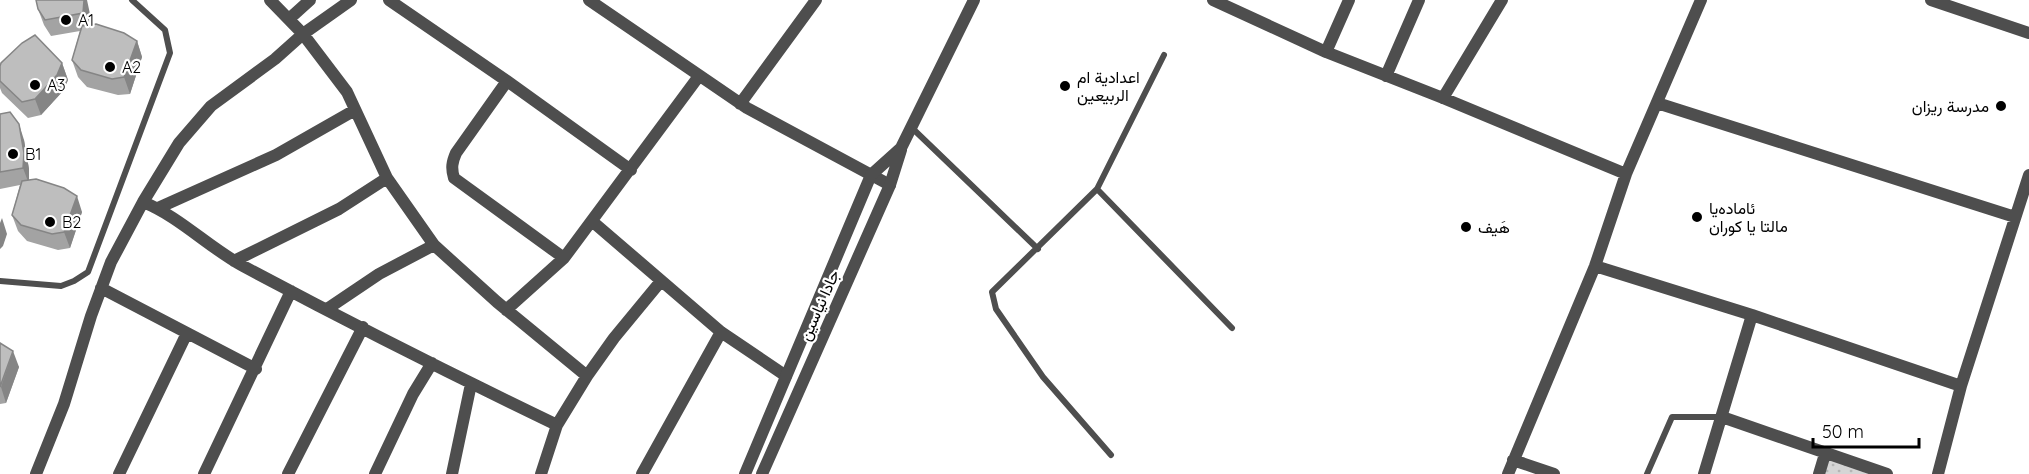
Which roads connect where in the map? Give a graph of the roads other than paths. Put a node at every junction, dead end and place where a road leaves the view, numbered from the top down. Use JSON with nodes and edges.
{"nodes":[{"id":1,"x":132,"y":0,"type":"edge"},
{"id":2,"x":270,"y":0,"type":"edge"},
{"id":3,"x":310,"y":0,"type":"edge"},
{"id":4,"x":351,"y":0,"type":"edge"},
{"id":5,"x":389,"y":0,"type":"edge"},
{"id":6,"x":590,"y":0,"type":"edge"},
{"id":7,"x":816,"y":0,"type":"edge"},
{"id":8,"x":974,"y":0,"type":"edge"},
{"id":9,"x":1213,"y":0,"type":"edge"},
{"id":10,"x":1349,"y":0,"type":"edge"},
{"id":11,"x":1419,"y":0,"type":"edge"},
{"id":12,"x":1502,"y":0,"type":"edge"},
{"id":13,"x":1701,"y":0,"type":"edge"},
{"id":14,"x":1931,"y":0,"type":"edge"},
{"id":15,"x":1232,"y":4,"type":"edge"},
{"id":16,"x":1961,"y":5,"type":"edge"},
{"id":17,"x":289,"y":19,"type":"junction"},
{"id":18,"x":2029,"y":33,"type":"edge"},
{"id":19,"x":303,"y":34,"type":"junction"},
{"id":20,"x":1326,"y":52,"type":"junction"},
{"id":21,"x":1164,"y":55,"type":"dead end"},
{"id":22,"x":699,"y":76,"type":"junction"},
{"id":23,"x":1386,"y":76,"type":"junction"},
{"id":24,"x":507,"y":81,"type":"junction"},
{"id":25,"x":1443,"y":98,"type":"junction"},
{"id":26,"x":1657,"y":103,"type":"junction"},
{"id":27,"x":740,"y":104,"type":"junction"},
{"id":28,"x":355,"y":110,"type":"junction"},
{"id":29,"x":911,"y":126,"type":"junction"},
{"id":30,"x":901,"y":148,"type":"junction"},
{"id":31,"x":631,"y":170,"type":"junction"},
{"id":32,"x":1626,"y":174,"type":"junction"},
{"id":33,"x":871,"y":175,"type":"junction"},
{"id":34,"x":2029,"y":175,"type":"edge"},
{"id":35,"x":387,"y":178,"type":"junction"},
{"id":36,"x":890,"y":185,"type":"junction"},
{"id":37,"x":1097,"y":189,"type":"junction"},
{"id":38,"x":143,"y":202,"type":"junction"},
{"id":39,"x":158,"y":208,"type":"junction"},
{"id":40,"x":2015,"y":217,"type":"junction"},
{"id":41,"x":593,"y":222,"type":"junction"},
{"id":42,"x":434,"y":245,"type":"junction"},
{"id":43,"x":1038,"y":249,"type":"junction"},
{"id":44,"x":564,"y":258,"type":"junction"},
{"id":45,"x":234,"y":261,"type":"junction"},
{"id":46,"x":1595,"y":266,"type":"junction"},
{"id":47,"x":0,"y":281,"type":"edge"},
{"id":48,"x":661,"y":281,"type":"junction"},
{"id":49,"x":101,"y":288,"type":"junction"},
{"id":50,"x":291,"y":291,"type":"junction"},
{"id":51,"x":327,"y":309,"type":"junction"},
{"id":52,"x":506,"y":310,"type":"junction"},
{"id":53,"x":1752,"y":315,"type":"junction"},
{"id":54,"x":363,"y":327,"type":"junction"},
{"id":55,"x":1232,"y":328,"type":"dead end"},
{"id":56,"x":721,"y":332,"type":"junction"},
{"id":57,"x":187,"y":333,"type":"junction"},
{"id":58,"x":432,"y":363,"type":"junction"},
{"id":59,"x":256,"y":369,"type":"junction"},
{"id":60,"x":587,"y":376,"type":"junction"},
{"id":61,"x":786,"y":376,"type":"junction"},
{"id":62,"x":471,"y":384,"type":"junction"},
{"id":63,"x":1961,"y":386,"type":"junction"},
{"id":64,"x":1722,"y":417,"type":"junction"},
{"id":65,"x":557,"y":425,"type":"junction"},
{"id":66,"x":1825,"y":454,"type":"junction"},
{"id":67,"x":1111,"y":455,"type":"dead end"},
{"id":68,"x":1513,"y":460,"type":"junction"},
{"id":69,"x":36,"y":474,"type":"edge"},
{"id":70,"x":119,"y":474,"type":"edge"},
{"id":71,"x":204,"y":474,"type":"edge"},
{"id":72,"x":288,"y":474,"type":"edge"},
{"id":73,"x":375,"y":474,"type":"edge"},
{"id":74,"x":452,"y":474,"type":"edge"},
{"id":75,"x":541,"y":474,"type":"edge"},
{"id":76,"x":642,"y":474,"type":"edge"},
{"id":77,"x":745,"y":474,"type":"edge"},
{"id":78,"x":762,"y":474,"type":"edge"},
{"id":79,"x":1508,"y":474,"type":"edge"},
{"id":80,"x":1554,"y":474,"type":"edge"},
{"id":81,"x":1647,"y":474,"type":"edge"},
{"id":82,"x":1704,"y":474,"type":"edge"},
{"id":83,"x":1819,"y":474,"type":"edge"},
{"id":84,"x":1887,"y":474,"type":"edge"},
{"id":85,"x":1939,"y":474,"type":"edge"}],
"edges":[{"from":1,"to":47,"type":"lane"},
{"from":2,"to":17,"type":"street"},
{"from":3,"to":17,"type":"street"},
{"from":4,"to":19,"type":"street"},
{"from":5,"to":24,"type":"street"},
{"from":6,"to":22,"type":"street"},
{"from":7,"to":27,"type":"street"},
{"from":8,"to":29,"type":"street","name":"جادا نیاسین"},
{"from":9,"to":15,"type":"street"},
{"from":10,"to":20,"type":"street"},
{"from":11,"to":23,"type":"street"},
{"from":12,"to":25,"type":"street"},
{"from":13,"to":26,"type":"street"},
{"from":14,"to":16,"type":"street"},
{"from":15,"to":20,"type":"street"},
{"from":16,"to":18,"type":"street"},
{"from":17,"to":19,"type":"street"},
{"from":19,"to":28,"type":"street"},
{"from":19,"to":38,"type":"street"},
{"from":20,"to":23,"type":"street"},
{"from":21,"to":37,"type":"lane"},
{"from":22,"to":27,"type":"street"},
{"from":22,"to":31,"type":"street"},
{"from":23,"to":25,"type":"street"},
{"from":24,"to":31,"type":"street"},
{"from":24,"to":44,"type":"street"},
{"from":25,"to":32,"type":"street"},
{"from":26,"to":32,"type":"street"},
{"from":26,"to":40,"type":"street"},
{"from":27,"to":33,"type":"street"},
{"from":28,"to":35,"type":"street"},
{"from":28,"to":39,"type":"street"},
{"from":29,"to":30,"type":"street","name":"جادا نیاسین"},
{"from":29,"to":43,"type":"lane"},
{"from":30,"to":33,"type":"street"},
{"from":30,"to":36,"type":"street","name":"جادا نیاسین"},
{"from":31,"to":41,"type":"street"},
{"from":32,"to":46,"type":"street"},
{"from":33,"to":36,"type":"street"},
{"from":33,"to":61,"type":"street","name":"جادا نیاسین"},
{"from":34,"to":40,"type":"street"},
{"from":35,"to":42,"type":"street"},
{"from":35,"to":45,"type":"street"},
{"from":36,"to":78,"type":"street","name":"جادا نیاسین"},
{"from":37,"to":43,"type":"lane"},
{"from":37,"to":55,"type":"lane"},
{"from":38,"to":39,"type":"street"},
{"from":38,"to":49,"type":"street"},
{"from":39,"to":45,"type":"street"},
{"from":40,"to":63,"type":"street"},
{"from":41,"to":44,"type":"street"},
{"from":41,"to":48,"type":"street"},
{"from":42,"to":51,"type":"street"},
{"from":42,"to":52,"type":"street"},
{"from":43,"to":67,"type":"lane"},
{"from":44,"to":52,"type":"street"},
{"from":45,"to":50,"type":"street"},
{"from":46,"to":53,"type":"street"},
{"from":46,"to":68,"type":"street"},
{"from":48,"to":56,"type":"street"},
{"from":48,"to":60,"type":"street"},
{"from":49,"to":57,"type":"street"},
{"from":49,"to":69,"type":"street"},
{"from":50,"to":51,"type":"street"},
{"from":50,"to":59,"type":"street"},
{"from":51,"to":54,"type":"street"},
{"from":52,"to":60,"type":"street"},
{"from":53,"to":63,"type":"street"},
{"from":53,"to":64,"type":"street"},
{"from":54,"to":58,"type":"street"},
{"from":54,"to":72,"type":"street"},
{"from":56,"to":61,"type":"street"},
{"from":56,"to":76,"type":"street"},
{"from":57,"to":59,"type":"street"},
{"from":57,"to":70,"type":"street"},
{"from":58,"to":62,"type":"street"},
{"from":58,"to":73,"type":"street"},
{"from":59,"to":71,"type":"street"},
{"from":60,"to":65,"type":"street"},
{"from":61,"to":77,"type":"street","name":"جادا نیاسین"},
{"from":62,"to":65,"type":"street"},
{"from":62,"to":74,"type":"street"},
{"from":63,"to":85,"type":"street"},
{"from":64,"to":66,"type":"street"},
{"from":64,"to":81,"type":"lane"},
{"from":64,"to":82,"type":"street"},
{"from":65,"to":75,"type":"street"},
{"from":66,"to":83,"type":"street"},
{"from":66,"to":84,"type":"street"},
{"from":68,"to":79,"type":"street"},
{"from":68,"to":80,"type":"street"}]}
